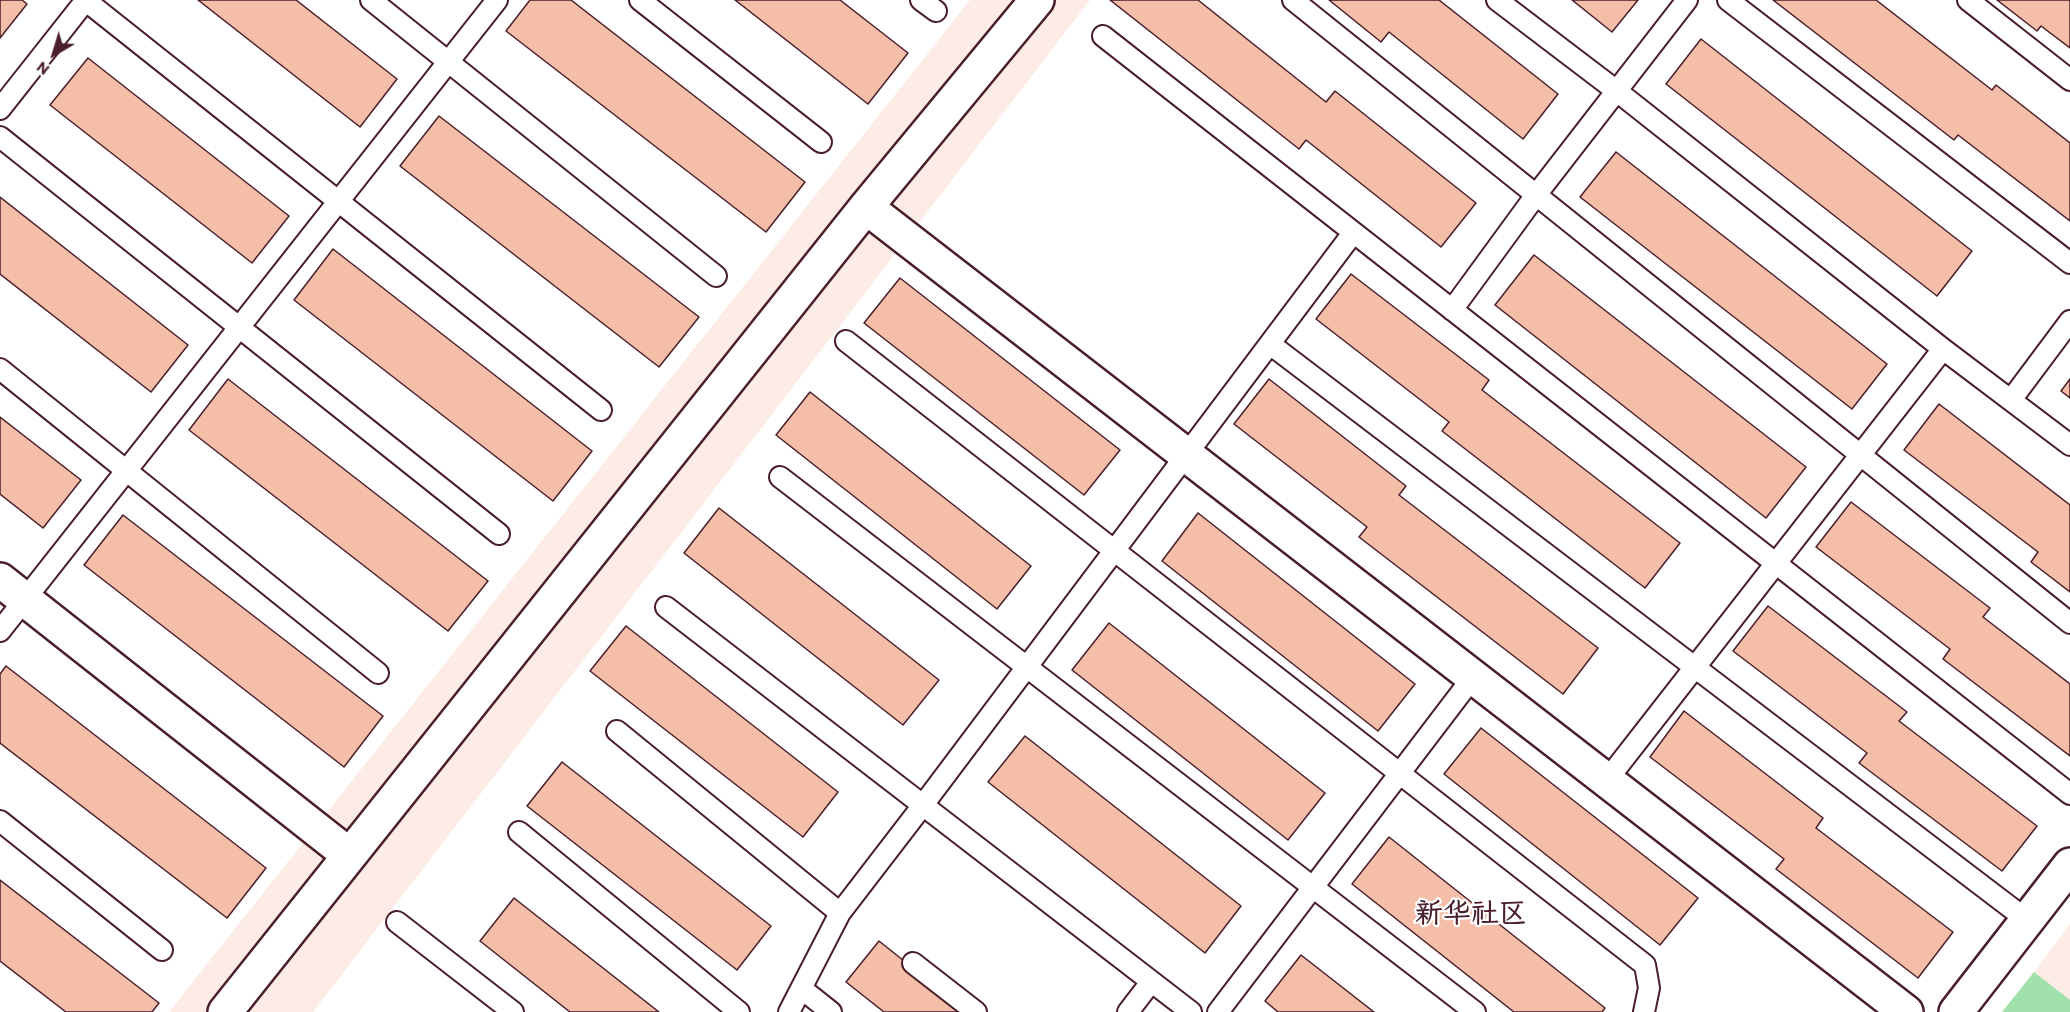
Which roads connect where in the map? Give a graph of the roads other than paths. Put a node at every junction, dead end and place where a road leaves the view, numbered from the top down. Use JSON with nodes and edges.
{"nodes":[{"id":1,"x":86,"y":0,"type":"edge"},
{"id":2,"x":371,"y":0,"type":"edge"},
{"id":3,"x":497,"y":0,"type":"edge"},
{"id":4,"x":640,"y":0,"type":"edge"},
{"id":5,"x":1037,"y":0,"type":"edge"},
{"id":6,"x":1293,"y":0,"type":"edge"},
{"id":7,"x":1497,"y":0,"type":"edge"},
{"id":8,"x":1687,"y":0,"type":"edge"},
{"id":9,"x":1728,"y":0,"type":"edge"},
{"id":10,"x":1968,"y":0,"type":"edge"},
{"id":11,"x":1102,"y":36,"type":"dead end"},
{"id":12,"x":448,"y":62,"type":"junction"},
{"id":13,"x":2070,"y":80,"type":"edge"},
{"id":14,"x":1617,"y":92,"type":"junction"},
{"id":15,"x":0,"y":109,"type":"edge"},
{"id":16,"x":0,"y":138,"type":"edge"},
{"id":17,"x":821,"y":142,"type":"dead end"},
{"id":18,"x":1536,"y":195,"type":"junction"},
{"id":19,"x":339,"y":201,"type":"junction"},
{"id":20,"x":867,"y":207,"type":"junction"},
{"id":21,"x":1353,"y":232,"type":"junction"},
{"id":22,"x":2070,"y":263,"type":"edge"},
{"id":23,"x":716,"y":276,"type":"dead end"},
{"id":24,"x":1452,"y":310,"type":"junction"},
{"id":25,"x":2070,"y":321,"type":"edge"},
{"id":26,"x":239,"y":328,"type":"junction"},
{"id":27,"x":846,"y":341,"type":"dead end"},
{"id":28,"x":1270,"y":344,"type":"junction"},
{"id":29,"x":1943,"y":349,"type":"junction"},
{"id":30,"x":0,"y":369,"type":"edge"},
{"id":31,"x":2011,"y":400,"type":"junction"},
{"id":32,"x":601,"y":410,"type":"dead end"},
{"id":33,"x":2070,"y":445,"type":"edge"},
{"id":34,"x":1187,"y":455,"type":"junction"},
{"id":35,"x":1860,"y":455,"type":"junction"},
{"id":36,"x":126,"y":471,"type":"junction"},
{"id":37,"x":780,"y":477,"type":"dead end"},
{"id":38,"x":499,"y":534,"type":"dead end"},
{"id":39,"x":1114,"y":551,"type":"junction"},
{"id":40,"x":1776,"y":564,"type":"junction"},
{"id":41,"x":12,"y":590,"type":"edge"},
{"id":42,"x":666,"y":607,"type":"dead end"},
{"id":43,"x":2070,"y":623,"type":"edge"},
{"id":44,"x":0,"y":630,"type":"edge"},
{"id":45,"x":1027,"y":667,"type":"junction"},
{"id":46,"x":1695,"y":668,"type":"junction"},
{"id":47,"x":378,"y":673,"type":"dead end"},
{"id":48,"x":1473,"y":677,"type":"junction"},
{"id":49,"x":617,"y":731,"type":"dead end"},
{"id":50,"x":1400,"y":774,"type":"junction"},
{"id":51,"x":1607,"y":780,"type":"junction"},
{"id":52,"x":2070,"y":794,"type":"edge"},
{"id":53,"x":923,"y":805,"type":"junction"},
{"id":54,"x":0,"y":821,"type":"edge"},
{"id":55,"x":519,"y":832,"type":"dead end"},
{"id":56,"x":349,"y":855,"type":"junction"},
{"id":57,"x":2070,"y":865,"type":"edge"},
{"id":58,"x":1313,"y":887,"type":"junction"},
{"id":59,"x":840,"y":913,"type":"junction"},
{"id":60,"x":2027,"y":920,"type":"junction"},
{"id":61,"x":397,"y":922,"type":"dead end"},
{"id":62,"x":162,"y":950,"type":"dead end"},
{"id":63,"x":913,"y":963,"type":"dead end"},
{"id":64,"x":1151,"y":982,"type":"junction"},
{"id":65,"x":802,"y":988,"type":"junction"},
{"id":66,"x":225,"y":1012,"type":"edge"},
{"id":67,"x":513,"y":1012,"type":"edge"},
{"id":68,"x":739,"y":1012,"type":"edge"},
{"id":69,"x":789,"y":1012,"type":"edge"},
{"id":70,"x":831,"y":1012,"type":"edge"},
{"id":71,"x":976,"y":1012,"type":"edge"},
{"id":72,"x":1128,"y":1012,"type":"edge"},
{"id":73,"x":1191,"y":1012,"type":"edge"},
{"id":74,"x":1218,"y":1012,"type":"edge"},
{"id":75,"x":1475,"y":1012,"type":"edge"},
{"id":76,"x":1644,"y":1012,"type":"edge"},
{"id":77,"x":1906,"y":1012,"type":"edge"},
{"id":78,"x":1956,"y":1012,"type":"edge"}],
"edges":[{"from":1,"to":15,"type":"lane"},
{"from":1,"to":19,"type":"lane"},
{"from":2,"to":12,"type":"lane"},
{"from":3,"to":12,"type":"lane"},
{"from":4,"to":17,"type":"lane"},
{"from":5,"to":20,"type":"street"},
{"from":6,"to":18,"type":"lane"},
{"from":7,"to":14,"type":"lane"},
{"from":8,"to":14,"type":"lane"},
{"from":9,"to":22,"type":"lane"},
{"from":10,"to":13,"type":"lane"},
{"from":11,"to":21,"type":"lane"},
{"from":12,"to":19,"type":"lane"},
{"from":12,"to":23,"type":"lane"},
{"from":14,"to":18,"type":"lane"},
{"from":14,"to":29,"type":"lane"},
{"from":16,"to":26,"type":"lane"},
{"from":18,"to":24,"type":"lane"},
{"from":18,"to":35,"type":"lane"},
{"from":19,"to":26,"type":"lane"},
{"from":19,"to":32,"type":"lane"},
{"from":20,"to":34,"type":"street"},
{"from":20,"to":56,"type":"street"},
{"from":21,"to":24,"type":"lane"},
{"from":21,"to":28,"type":"lane"},
{"from":24,"to":40,"type":"lane"},
{"from":25,"to":31,"type":"lane"},
{"from":26,"to":36,"type":"lane"},
{"from":26,"to":38,"type":"lane"},
{"from":27,"to":39,"type":"lane"},
{"from":28,"to":34,"type":"lane"},
{"from":28,"to":46,"type":"lane"},
{"from":29,"to":31,"type":"lane"},
{"from":29,"to":35,"type":"lane"},
{"from":30,"to":36,"type":"lane"},
{"from":31,"to":33,"type":"lane"},
{"from":34,"to":39,"type":"lane"},
{"from":34,"to":48,"type":"street"},
{"from":35,"to":40,"type":"lane"},
{"from":35,"to":43,"type":"lane"},
{"from":36,"to":41,"type":"lane"},
{"from":36,"to":47,"type":"lane"},
{"from":37,"to":45,"type":"lane"},
{"from":39,"to":45,"type":"lane"},
{"from":39,"to":50,"type":"lane"},
{"from":40,"to":46,"type":"lane"},
{"from":40,"to":52,"type":"lane"},
{"from":41,"to":44,"type":"lane"},
{"from":41,"to":56,"type":"street"},
{"from":42,"to":53,"type":"lane"},
{"from":45,"to":53,"type":"lane"},
{"from":45,"to":58,"type":"lane"},
{"from":46,"to":51,"type":"lane"},
{"from":46,"to":60,"type":"lane"},
{"from":48,"to":50,"type":"lane"},
{"from":48,"to":51,"type":"street"},
{"from":49,"to":59,"type":"lane"},
{"from":50,"to":58,"type":"lane"},
{"from":50,"to":76,"type":"lane"},
{"from":51,"to":77,"type":"street"},
{"from":53,"to":59,"type":"lane"},
{"from":53,"to":64,"type":"lane"},
{"from":54,"to":62,"type":"lane"},
{"from":55,"to":68,"type":"lane"},
{"from":56,"to":66,"type":"street"},
{"from":57,"to":60,"type":"street"},
{"from":58,"to":74,"type":"lane"},
{"from":58,"to":75,"type":"lane"},
{"from":59,"to":65,"type":"lane"},
{"from":60,"to":78,"type":"street"},
{"from":61,"to":67,"type":"lane"},
{"from":63,"to":71,"type":"lane"},
{"from":64,"to":72,"type":"lane"},
{"from":64,"to":73,"type":"lane"},
{"from":65,"to":69,"type":"lane"},
{"from":65,"to":70,"type":"lane"}]}
